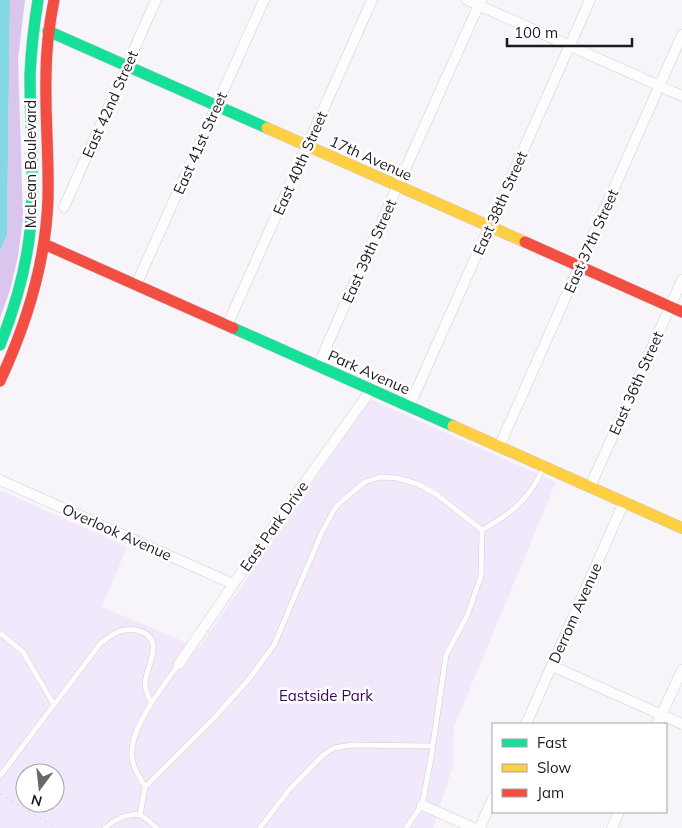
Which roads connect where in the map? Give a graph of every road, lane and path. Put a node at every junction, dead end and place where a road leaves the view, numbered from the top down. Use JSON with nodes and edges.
{"nodes":[{"id":1,"x":38,"y":0,"type":"edge"},
{"id":2,"x":54,"y":0,"type":"edge"},
{"id":3,"x":156,"y":0,"type":"edge"},
{"id":4,"x":264,"y":0,"type":"edge"},
{"id":5,"x":372,"y":0,"type":"edge"},
{"id":6,"x":467,"y":0,"type":"edge"},
{"id":7,"x":590,"y":0,"type":"edge"},
{"id":8,"x":480,"y":3,"type":"edge"},
{"id":9,"x":48,"y":31,"type":"junction"},
{"id":10,"x":682,"y":35,"type":"edge"},
{"id":11,"x":570,"y":45,"type":"junction"},
{"id":12,"x":127,"y":65,"type":"junction"},
{"id":13,"x":659,"y":86,"type":"junction"},
{"id":14,"x":682,"y":96,"type":"edge"},
{"id":15,"x":217,"y":105,"type":"junction"},
{"id":16,"x":308,"y":145,"type":"junction"},
{"id":17,"x":398,"y":186,"type":"junction"},
{"id":18,"x":64,"y":207,"type":"dead end"},
{"id":19,"x":489,"y":226,"type":"junction"},
{"id":20,"x":44,"y":244,"type":"junction"},
{"id":21,"x":580,"y":266,"type":"junction"},
{"id":22,"x":682,"y":280,"type":"edge"},
{"id":23,"x":136,"y":285,"type":"junction"},
{"id":24,"x":670,"y":307,"type":"junction"},
{"id":25,"x":682,"y":312,"type":"edge"},
{"id":26,"x":227,"y":326,"type":"junction"},
{"id":27,"x":0,"y":345,"type":"edge"},
{"id":28,"x":318,"y":366,"type":"junction"},
{"id":29,"x":0,"y":381,"type":"edge"},
{"id":30,"x":371,"y":390,"type":"junction"},
{"id":31,"x":409,"y":407,"type":"junction"},
{"id":32,"x":499,"y":447,"type":"junction"},
{"id":33,"x":543,"y":466,"type":"junction"},
{"id":34,"x":0,"y":480,"type":"edge"},
{"id":35,"x":590,"y":487,"type":"junction"},
{"id":36,"x":624,"y":502,"type":"junction"},
{"id":37,"x":682,"y":527,"type":"edge"},
{"id":38,"x":482,"y":530,"type":"junction"},
{"id":39,"x":233,"y":584,"type":"junction"},
{"id":40,"x":0,"y":633,"type":"edge"},
{"id":41,"x":179,"y":664,"type":"joint"},
{"id":42,"x":552,"y":666,"type":"junction"},
{"id":43,"x":682,"y":670,"type":"edge"},
{"id":44,"x":151,"y":702,"type":"junction"},
{"id":45,"x":54,"y":705,"type":"junction"},
{"id":46,"x":659,"y":719,"type":"edge"},
{"id":47,"x":526,"y":723,"type":"edge"},
{"id":48,"x":682,"y":724,"type":"edge"},
{"id":49,"x":433,"y":746,"type":"junction"},
{"id":50,"x":0,"y":776,"type":"edge"},
{"id":51,"x":145,"y":787,"type":"junction"},
{"id":52,"x":0,"y":794,"type":"edge"},
{"id":53,"x":492,"y":800,"type":"edge"},
{"id":54,"x":422,"y":805,"type":"junction"},
{"id":55,"x":619,"y":813,"type":"edge"},
{"id":56,"x":140,"y":815,"type":"junction"},
{"id":57,"x":56,"y":828,"type":"edge"},
{"id":58,"x":105,"y":828,"type":"edge"},
{"id":59,"x":157,"y":828,"type":"edge"},
{"id":60,"x":260,"y":828,"type":"edge"},
{"id":61,"x":406,"y":828,"type":"edge"},
{"id":62,"x":474,"y":828,"type":"edge"},
{"id":63,"x":480,"y":828,"type":"edge"},
{"id":64,"x":612,"y":828,"type":"edge"}],
"edges":[{"from":1,"to":27,"type":"street","name":"McLean Boulevard"},
{"from":2,"to":9,"type":"street","name":"McLean Boulevard"},
{"from":3,"to":12,"type":"street","name":"East 42nd Street"},
{"from":4,"to":15,"type":"street","name":"East 41st Street"},
{"from":5,"to":16,"type":"street","name":"East 40th Street"},
{"from":6,"to":8,"type":"street"},
{"from":7,"to":11,"type":"street","name":"East 38th Street"},
{"from":8,"to":11,"type":"street"},
{"from":8,"to":17,"type":"street","name":"East 39th Street"},
{"from":9,"to":12,"type":"street","name":"17th Avenue"},
{"from":9,"to":20,"type":"street","name":"McLean Boulevard"},
{"from":10,"to":13,"type":"street","name":"East 37th Street"},
{"from":11,"to":13,"type":"street"},
{"from":11,"to":19,"type":"street","name":"East 38th Street"},
{"from":12,"to":15,"type":"street","name":"17th Avenue"},
{"from":12,"to":18,"type":"street","name":"East 42nd Street"},
{"from":13,"to":14,"type":"street"},
{"from":13,"to":21,"type":"street","name":"East 37th Street"},
{"from":15,"to":16,"type":"street","name":"17th Avenue"},
{"from":15,"to":23,"type":"street","name":"East 41st Street"},
{"from":16,"to":17,"type":"street","name":"17th Avenue"},
{"from":16,"to":26,"type":"street","name":"East 40th Street"},
{"from":17,"to":19,"type":"street","name":"17th Avenue"},
{"from":17,"to":28,"type":"street","name":"East 39th Street"},
{"from":19,"to":21,"type":"street","name":"17th Avenue"},
{"from":19,"to":31,"type":"street","name":"East 38th Street"},
{"from":20,"to":23,"type":"street","name":"Park Avenue"},
{"from":20,"to":29,"type":"street","name":"McLean Boulevard"},
{"from":21,"to":24,"type":"street","name":"17th Avenue"},
{"from":21,"to":32,"type":"street","name":"East 37th Street"},
{"from":22,"to":24,"type":"street","name":"East 36th Street"},
{"from":23,"to":26,"type":"street","name":"Park Avenue"},
{"from":24,"to":25,"type":"street","name":"17th Avenue"},
{"from":24,"to":35,"type":"street","name":"East 36th Street"},
{"from":26,"to":28,"type":"street","name":"Park Avenue"},
{"from":28,"to":30,"type":"street","name":"Park Avenue"},
{"from":30,"to":31,"type":"street","name":"Park Avenue"},
{"from":30,"to":39,"type":"street","name":"East Park Drive"},
{"from":31,"to":32,"type":"street","name":"Park Avenue"},
{"from":32,"to":33,"type":"street","name":"Park Avenue"},
{"from":33,"to":35,"type":"street","name":"Park Avenue"},
{"from":33,"to":38,"type":"lane"},
{"from":34,"to":39,"type":"street","name":"Overlook Avenue"},
{"from":35,"to":36,"type":"street","name":"Park Avenue"},
{"from":36,"to":37,"type":"street","name":"Park Avenue"},
{"from":36,"to":42,"type":"street","name":"Derrom Avenue"},
{"from":38,"to":49,"type":"lane"},
{"from":38,"to":51,"type":"lane"},
{"from":39,"to":41,"type":"street","name":"East Park Drive"},
{"from":40,"to":45,"type":"lane"},
{"from":41,"to":44,"type":"lane"},
{"from":42,"to":46,"type":"street"},
{"from":42,"to":47,"type":"street","name":"Derrom Avenue"},
{"from":43,"to":46,"type":"street"},
{"from":44,"to":45,"type":"lane"},
{"from":44,"to":51,"type":"lane"},
{"from":45,"to":50,"type":"lane"},
{"from":46,"to":48,"type":"street"},
{"from":49,"to":54,"type":"lane"},
{"from":49,"to":60,"type":"lane"},
{"from":51,"to":56,"type":"lane"},
{"from":52,"to":57,"type":"path"},
{"from":53,"to":63,"type":"street"},
{"from":54,"to":61,"type":"lane"},
{"from":54,"to":62,"type":"street"},
{"from":55,"to":64,"type":"street"},
{"from":56,"to":58,"type":"lane"},
{"from":56,"to":59,"type":"lane"}]}
